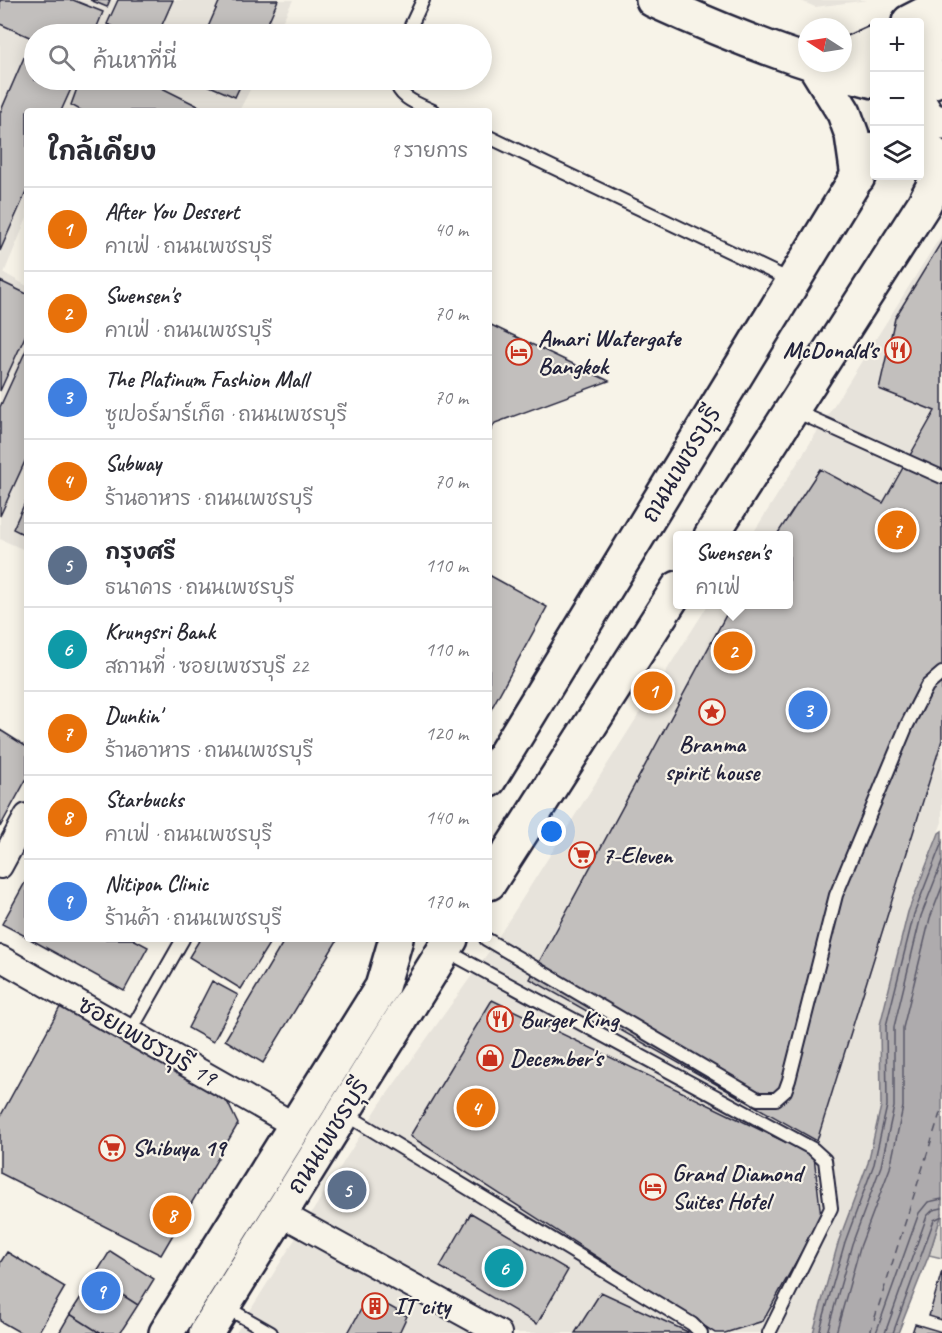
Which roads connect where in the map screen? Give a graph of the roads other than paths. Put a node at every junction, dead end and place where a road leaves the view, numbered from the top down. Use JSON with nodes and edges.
{"nodes":[{"id":1,"x":423,"y":0,"type":"edge"},
{"id":2,"x":653,"y":0,"type":"edge"},
{"id":3,"x":942,"y":4,"type":"edge"},
{"id":4,"x":916,"y":18,"type":"edge"},
{"id":5,"x":942,"y":18,"type":"edge"},
{"id":6,"x":412,"y":24,"type":"edge"},
{"id":7,"x":870,"y":45,"type":"edge"},
{"id":8,"x":852,"y":52,"type":"edge"},
{"id":9,"x":798,"y":54,"type":"edge"},
{"id":10,"x":924,"y":61,"type":"edge"},
{"id":11,"x":830,"y":72,"type":"edge"},
{"id":12,"x":852,"y":72,"type":"edge"},
{"id":13,"x":942,"y":78,"type":"edge"},
{"id":14,"x":870,"y":79,"type":"edge"},
{"id":15,"x":924,"y":85,"type":"edge"},
{"id":16,"x":400,"y":90,"type":"edge"},
{"id":17,"x":426,"y":108,"type":"edge"},
{"id":18,"x":924,"y":111,"type":"edge"},
{"id":19,"x":942,"y":123,"type":"edge"},
{"id":20,"x":492,"y":139,"type":"edge"},
{"id":21,"x":924,"y":148,"type":"edge"},
{"id":22,"x":942,"y":159,"type":"edge"},
{"id":23,"x":942,"y":169,"type":"edge"},
{"id":24,"x":866,"y":172,"type":"edge"},
{"id":25,"x":933,"y":200,"type":"edge"},
{"id":26,"x":790,"y":288,"type":"junction"},
{"id":27,"x":792,"y":409,"type":"junction"},
{"id":28,"x":942,"y":477,"type":"edge"},
{"id":29,"x":714,"y":531,"type":"edge"},
{"id":30,"x":673,"y":596,"type":"edge"},
{"id":31,"x":942,"y":673,"type":"edge"},
{"id":32,"x":492,"y":775,"type":"edge"},
{"id":33,"x":24,"y":822,"type":"edge"},
{"id":34,"x":0,"y":866,"type":"edge"},
{"id":35,"x":492,"y":878,"type":"edge"},
{"id":36,"x":181,"y":942,"type":"edge"},
{"id":37,"x":395,"y":942,"type":"edge"},
{"id":38,"x":491,"y":942,"type":"edge"},
{"id":39,"x":447,"y":944,"type":"edge"},
{"id":40,"x":0,"y":959,"type":"edge"},
{"id":41,"x":130,"y":1032,"type":"junction"},
{"id":42,"x":343,"y":1112,"type":"junction"},
{"id":43,"x":294,"y":1125,"type":"junction"},
{"id":44,"x":288,"y":1217,"type":"junction"},
{"id":45,"x":223,"y":1305,"type":"junction"},
{"id":46,"x":166,"y":1333,"type":"edge"},
{"id":47,"x":206,"y":1333,"type":"edge"},
{"id":48,"x":271,"y":1333,"type":"edge"},
{"id":49,"x":499,"y":1333,"type":"edge"},
{"id":50,"x":701,"y":1333,"type":"edge"},
{"id":51,"x":769,"y":1333,"type":"edge"}],
"edges":[{"from":1,"to":6,"type":"lane"},
{"from":2,"to":9,"type":"main road"},
{"from":3,"to":4,"type":"main road"},
{"from":5,"to":10,"type":"main road"},
{"from":7,"to":8,"type":"main road"},
{"from":11,"to":24,"type":"main road"},
{"from":12,"to":14,"type":"main road"},
{"from":13,"to":15,"type":"main road"},
{"from":16,"to":17,"type":"lane"},
{"from":18,"to":19,"type":"main road"},
{"from":20,"to":26,"type":"lane"},
{"from":21,"to":22,"type":"main road"},
{"from":23,"to":25,"type":"main road"},
{"from":24,"to":26,"type":"main road","name":"ถนนเพชรบุรี"},
{"from":25,"to":27,"type":"main road"},
{"from":26,"to":32,"type":"main road","name":"ถนนเพชรบุรี"},
{"from":27,"to":28,"type":"lane"},
{"from":27,"to":29,"type":"main road"},
{"from":30,"to":35,"type":"main road"},
{"from":31,"to":38,"type":"lane"},
{"from":33,"to":34,"type":"street"},
{"from":36,"to":41,"type":"lane"},
{"from":37,"to":43,"type":"main road","name":"ถนนเพชรบุรี"},
{"from":39,"to":42,"type":"main road","name":"ถนนเพชรบุรี"},
{"from":39,"to":51,"type":"lane"},
{"from":40,"to":41,"type":"street","name":"ซอยเพชรบุรี 19"},
{"from":41,"to":43,"type":"street","name":"ซอยเพชรบุรี 19"},
{"from":42,"to":44,"type":"main road","name":"ถนนเพชรบุรี"},
{"from":42,"to":50,"type":"lane"},
{"from":43,"to":46,"type":"main road","name":"ถนนเพชรบุรี"},
{"from":44,"to":45,"type":"main road","name":"ถนนเพชรบุรี"},
{"from":44,"to":49,"type":"street"},
{"from":45,"to":47,"type":"main road","name":"ถนนเพชรบุรี"},
{"from":45,"to":48,"type":"lane"}]}
